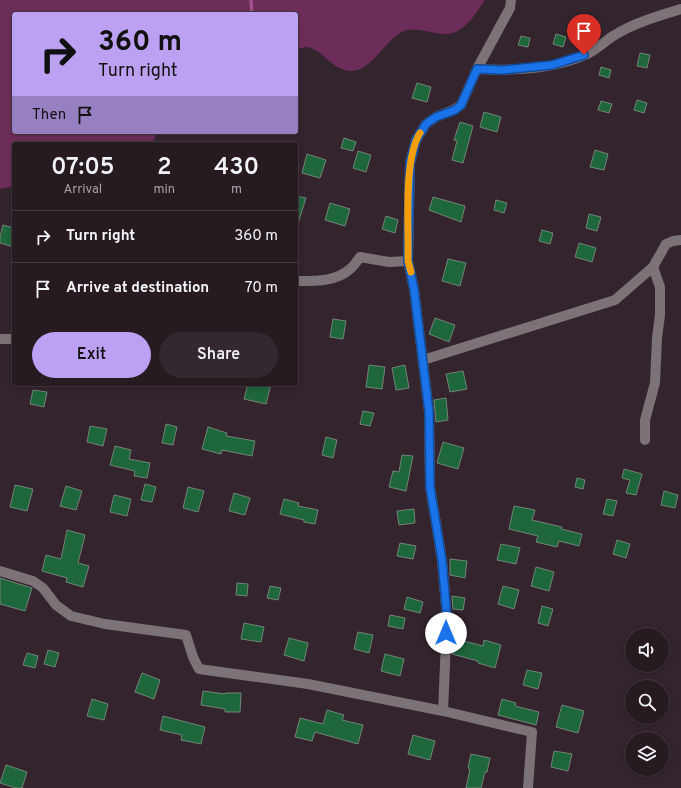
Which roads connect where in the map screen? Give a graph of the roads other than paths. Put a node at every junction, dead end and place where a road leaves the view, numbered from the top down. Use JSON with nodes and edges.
{"nodes":[{"id":1,"x":511,"y":0,"type":"edge"},
{"id":2,"x":681,"y":9,"type":"edge"},
{"id":3,"x":477,"y":69,"type":"junction"},
{"id":4,"x":681,"y":240,"type":"edge"},
{"id":5,"x":408,"y":261,"type":"junction"},
{"id":6,"x":653,"y":267,"type":"junction"},
{"id":7,"x":298,"y":281,"type":"edge"},
{"id":8,"x":0,"y":339,"type":"edge"},
{"id":9,"x":12,"y":339,"type":"edge"},
{"id":10,"x":422,"y":360,"type":"junction"},
{"id":11,"x":645,"y":440,"type":"dead end"},
{"id":12,"x":0,"y":571,"type":"edge"},
{"id":13,"x":444,"y":710,"type":"junction"},
{"id":14,"x":528,"y":788,"type":"edge"}],
"edges":[{"from":1,"to":3,"type":"street"},
{"from":2,"to":3,"type":"street"},
{"from":3,"to":5,"type":"street"},
{"from":4,"to":6,"type":"street"},
{"from":5,"to":7,"type":"street"},
{"from":5,"to":10,"type":"street"},
{"from":6,"to":10,"type":"street"},
{"from":6,"to":11,"type":"street"},
{"from":8,"to":9,"type":"street"},
{"from":10,"to":13,"type":"street"},
{"from":12,"to":13,"type":"street"},
{"from":13,"to":14,"type":"street"}]}
